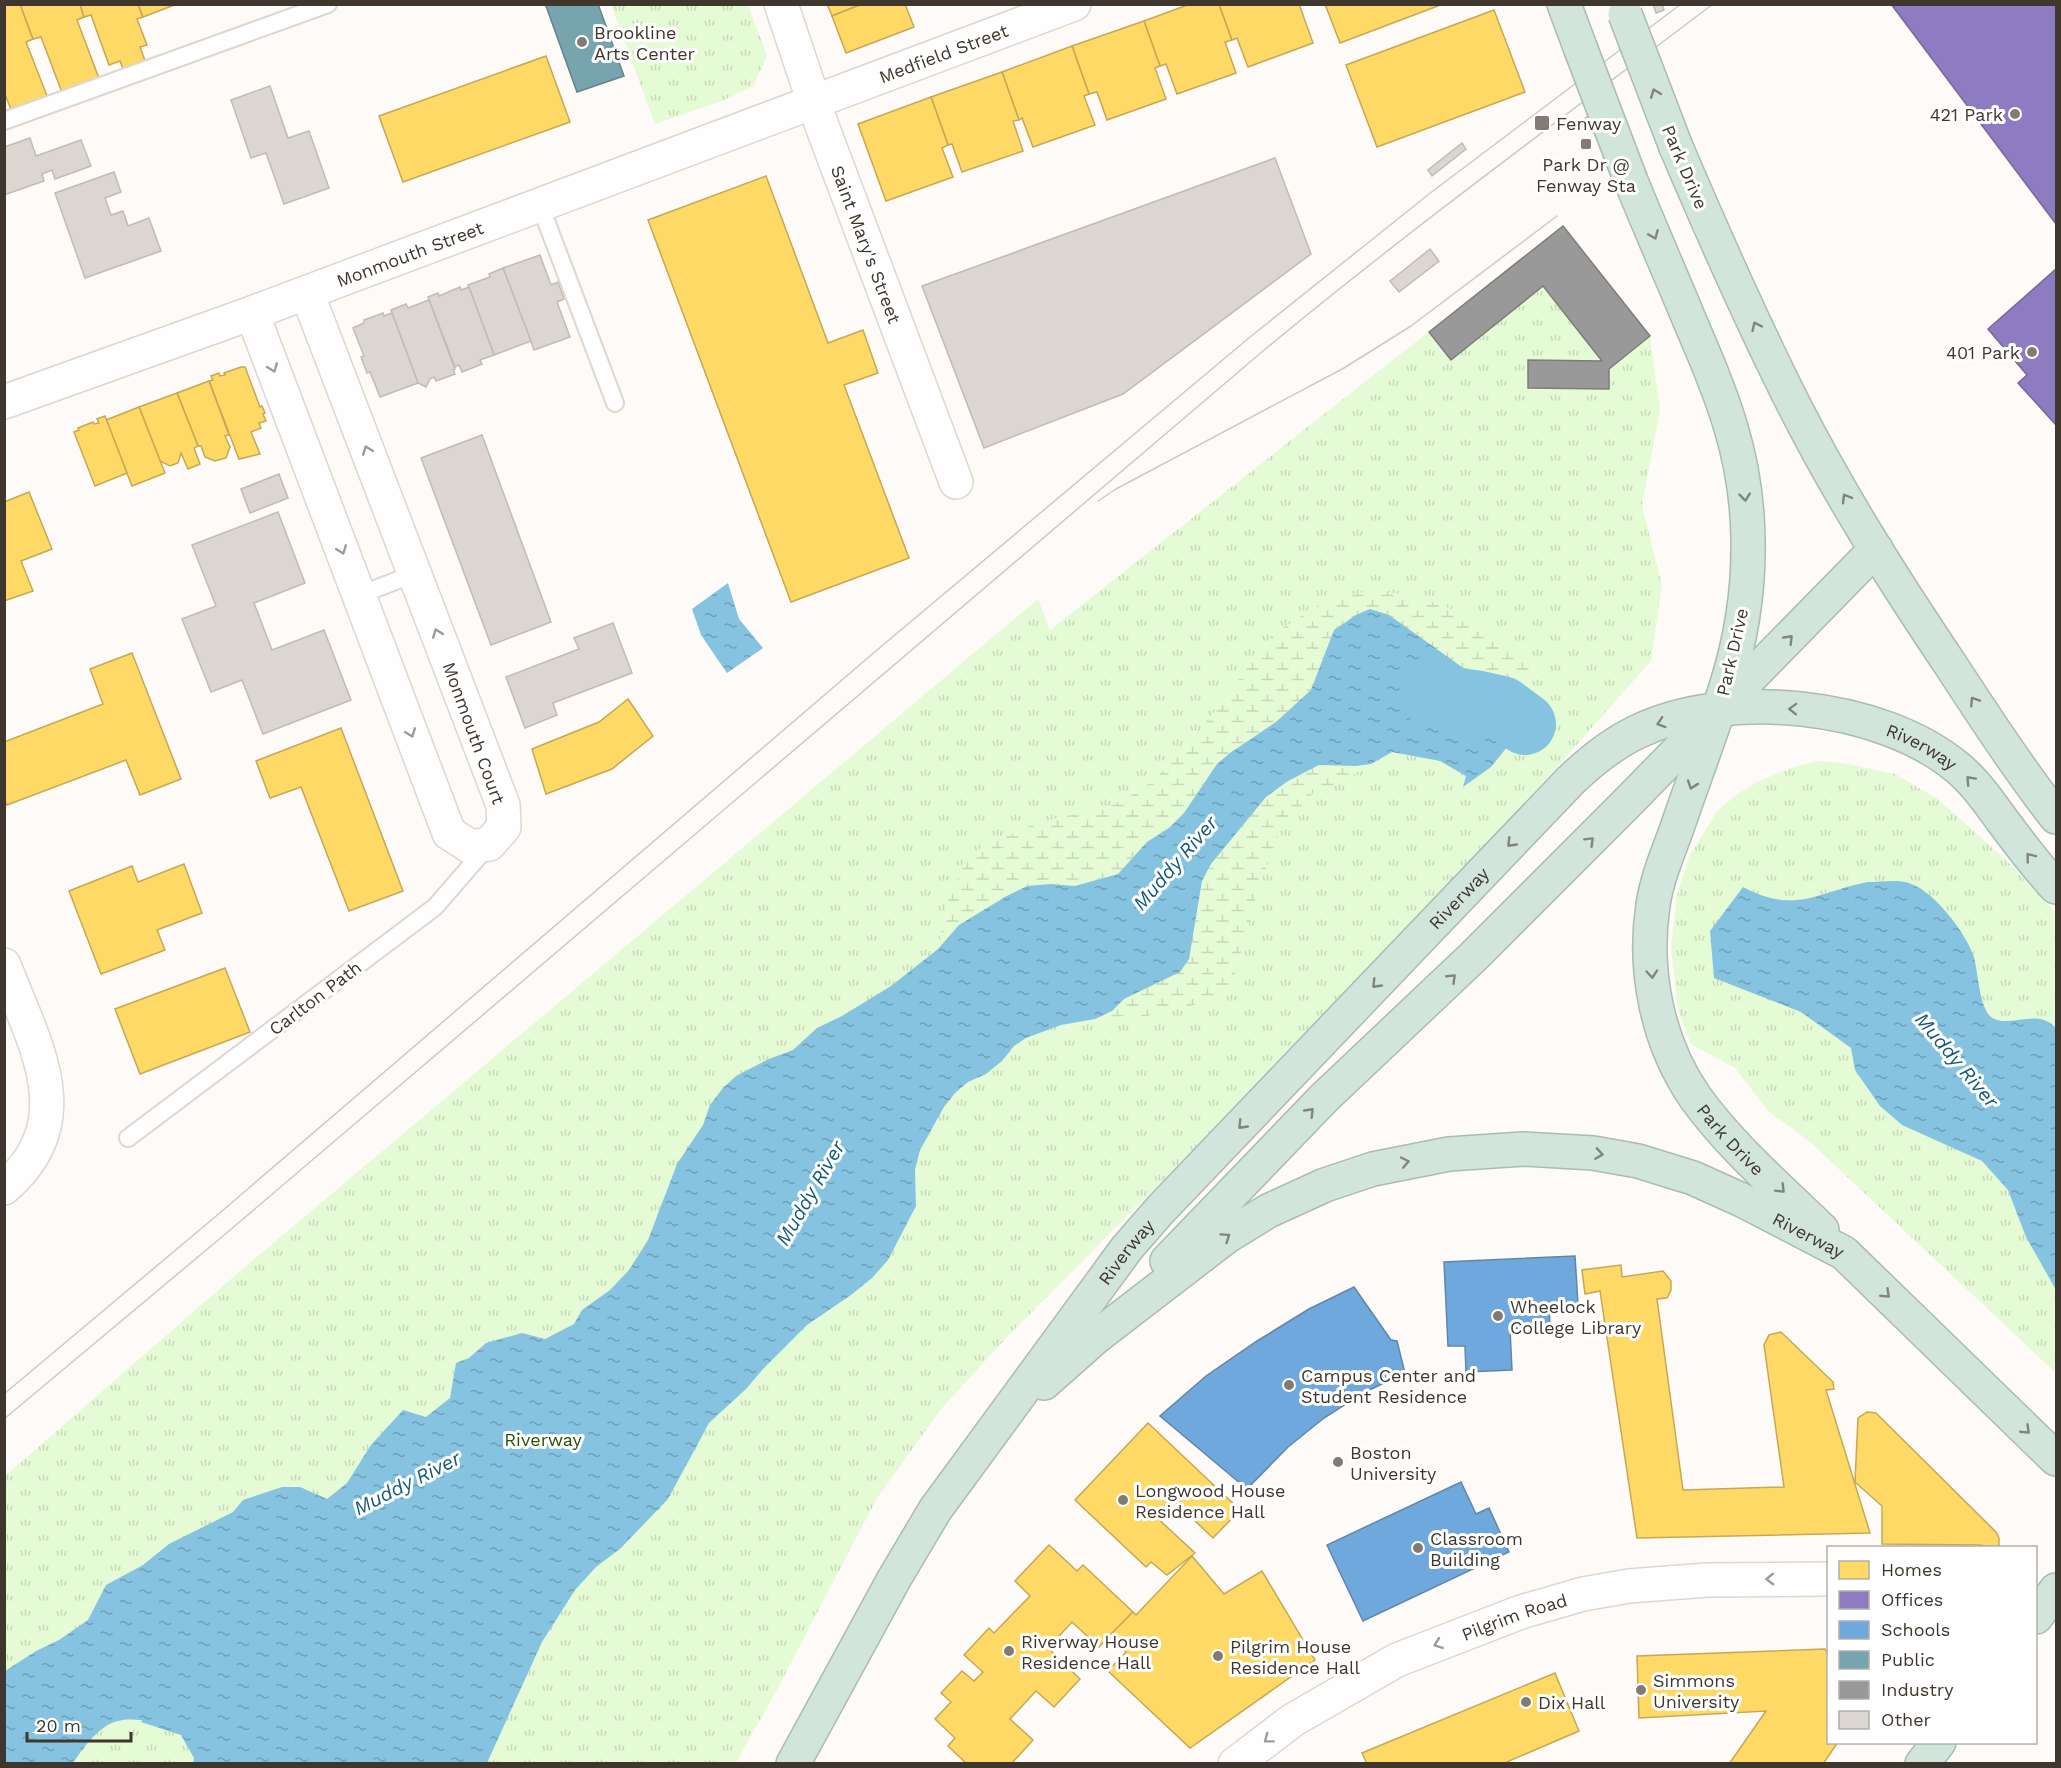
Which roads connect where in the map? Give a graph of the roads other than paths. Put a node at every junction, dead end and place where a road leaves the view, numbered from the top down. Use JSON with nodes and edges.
{"nodes":[{"id":1,"x":328,"y":4,"type":"edge"},
{"id":2,"x":781,"y":4,"type":"edge"},
{"id":3,"x":1074,"y":4,"type":"edge"},
{"id":4,"x":1564,"y":4,"type":"edge"},
{"id":5,"x":1623,"y":9,"type":"edge"},
{"id":6,"x":813,"y":102,"type":"junction"},
{"id":7,"x":4,"y":121,"type":"edge"},
{"id":8,"x":540,"y":205,"type":"junction"},
{"id":9,"x":307,"y":293,"type":"junction"},
{"id":10,"x":252,"y":313,"type":"junction"},
{"id":11,"x":4,"y":402,"type":"edge"},
{"id":12,"x":615,"y":403,"type":"dead end"},
{"id":13,"x":956,"y":482,"type":"dead end"},
{"id":14,"x":1876,"y":549,"type":"junction"},
{"id":15,"x":414,"y":574,"type":"junction"},
{"id":16,"x":359,"y":595,"type":"junction"},
{"id":17,"x":1718,"y":710,"type":"junction"},
{"id":18,"x":2056,"y":817,"type":"edge"},
{"id":19,"x":489,"y":844,"type":"junction"},
{"id":20,"x":2056,"y":887,"type":"edge"},
{"id":21,"x":4,"y":965,"type":"edge"},
{"id":22,"x":128,"y":1138,"type":"dead end"},
{"id":23,"x":4,"y":1188,"type":"edge"},
{"id":24,"x":1844,"y":1253,"type":"junction"},
{"id":25,"x":1096,"y":1337,"type":"junction"},
{"id":26,"x":976,"y":1453,"type":"junction"},
{"id":27,"x":2056,"y":1459,"type":"edge"},
{"id":28,"x":1827,"y":1579,"type":"edge"},
{"id":29,"x":1938,"y":1744,"type":"edge"},
{"id":30,"x":793,"y":1764,"type":"edge"},
{"id":31,"x":1235,"y":1764,"type":"edge"},
{"id":32,"x":1922,"y":1764,"type":"edge"}],
"edges":[{"from":1,"to":7,"type":"lane"},
{"from":2,"to":6,"type":"street","name":"Saint Mary's Street"},
{"from":3,"to":6,"type":"street","name":"Medfield Street"},
{"from":4,"to":17,"type":"highway","name":"Park Drive","one_way":true,"bridge":true},
{"from":14,"to":5,"type":"highway","name":"Park Drive","one_way":true,"bridge":true},
{"from":6,"to":8,"type":"street","name":"Monmouth Street"},
{"from":6,"to":13,"type":"street","name":"Saint Mary's Street"},
{"from":8,"to":9,"type":"street","name":"Monmouth Street"},
{"from":8,"to":12,"type":"lane"},
{"from":9,"to":10,"type":"street","name":"Monmouth Street"},
{"from":15,"to":9,"type":"street","name":"Monmouth Court","one_way":true},
{"from":10,"to":11,"type":"street","name":"Monmouth Street"},
{"from":10,"to":16,"type":"street","one_way":true},
{"from":17,"to":14,"type":"highway","one_way":true},
{"from":18,"to":14,"type":"highway","name":"Park Drive","one_way":true},
{"from":15,"to":16,"type":"lane"},
{"from":19,"to":15,"type":"street","name":"Monmouth Court","one_way":true},
{"from":16,"to":19,"type":"street","one_way":true},
{"from":20,"to":17,"type":"highway","name":"Riverway","one_way":true},
{"from":17,"to":24,"type":"highway","name":"Park Drive","one_way":true},
{"from":25,"to":17,"type":"highway","one_way":true},
{"from":17,"to":26,"type":"highway","name":"Riverway","one_way":true},
{"from":19,"to":22,"type":"lane","name":"Carlton Path"},
{"from":21,"to":23,"type":"street"},
{"from":25,"to":24,"type":"highway","name":"Riverway","one_way":true},
{"from":24,"to":27,"type":"highway","name":"Riverway","one_way":true},
{"from":25,"to":26,"type":"highway","name":"Riverway"},
{"from":26,"to":30,"type":"highway","name":"Riverway"},
{"from":28,"to":31,"type":"street","name":"Pilgrim Road","one_way":true},
{"from":29,"to":32,"type":"highway"}]}
